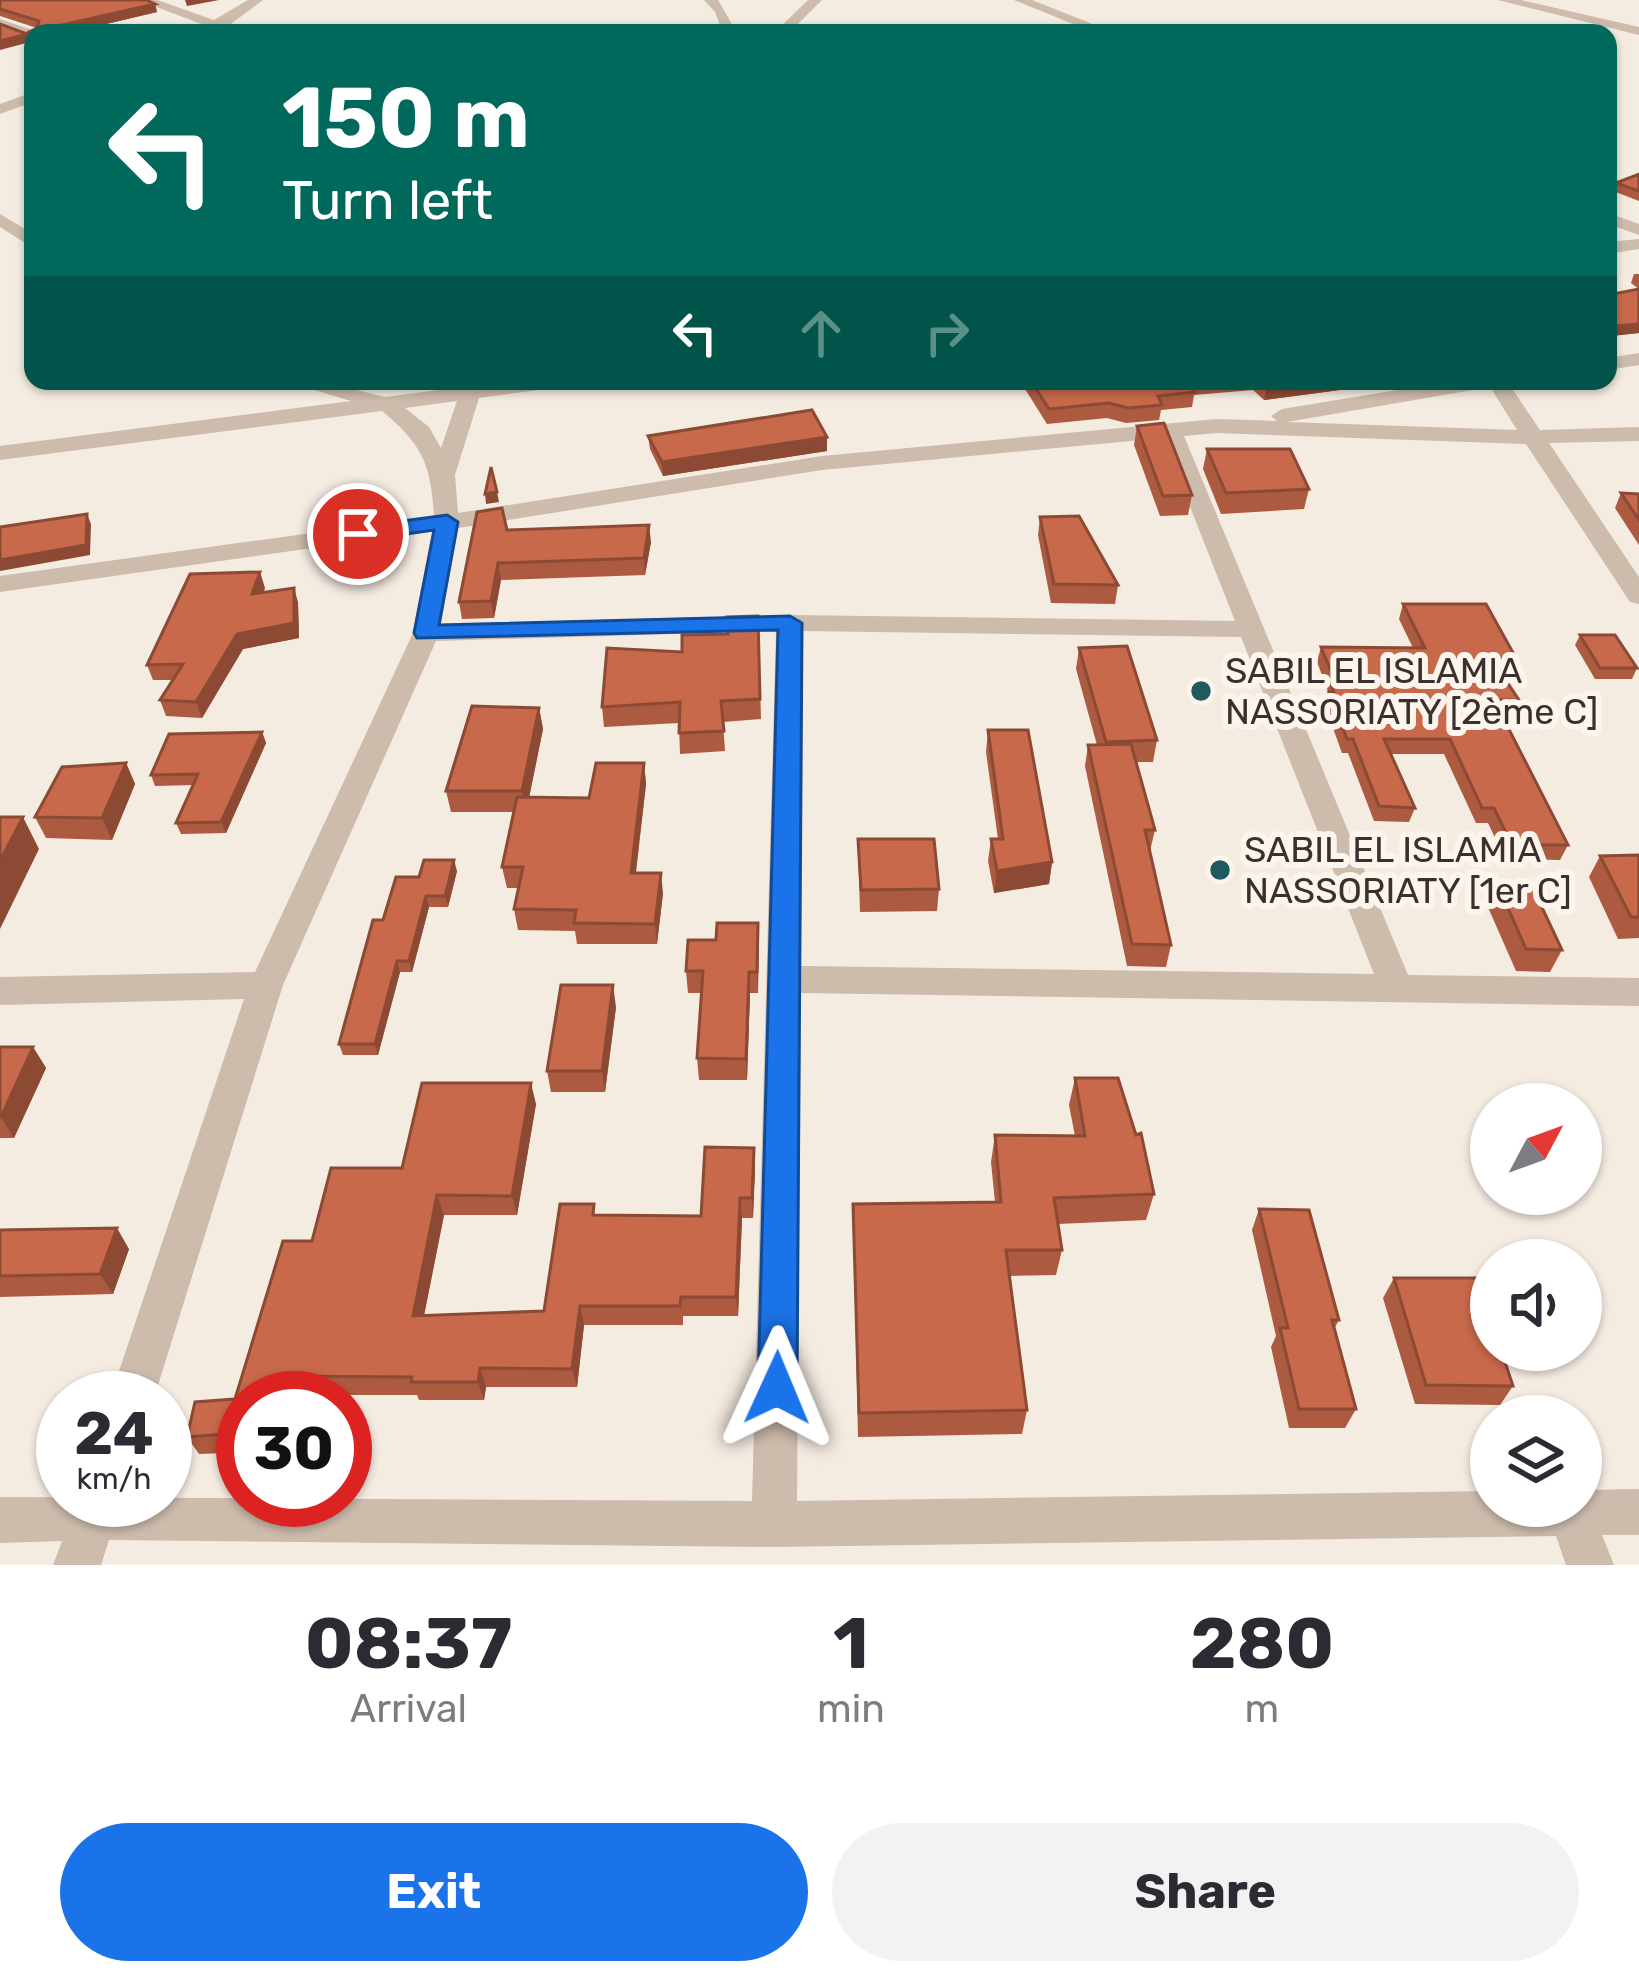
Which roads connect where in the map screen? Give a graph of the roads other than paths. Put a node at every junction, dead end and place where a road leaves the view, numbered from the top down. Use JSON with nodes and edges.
{"nodes":[{"id":1,"x":144,"y":0,"type":"edge"},
{"id":2,"x":257,"y":0,"type":"edge"},
{"id":3,"x":816,"y":0,"type":"edge"},
{"id":4,"x":1020,"y":0,"type":"edge"},
{"id":5,"x":1504,"y":0,"type":"edge"},
{"id":6,"x":213,"y":24,"type":"edge"},
{"id":7,"x":222,"y":24,"type":"edge"},
{"id":8,"x":791,"y":24,"type":"edge"},
{"id":9,"x":1084,"y":24,"type":"edge"},
{"id":10,"x":1609,"y":24,"type":"edge"},
{"id":11,"x":331,"y":390,"type":"edge"},
{"id":12,"x":456,"y":390,"type":"edge"},
{"id":13,"x":470,"y":390,"type":"edge"},
{"id":14,"x":1438,"y":390,"type":"edge"},
{"id":15,"x":1499,"y":390,"type":"edge"},
{"id":16,"x":387,"y":404,"type":"junction"},
{"id":17,"x":1217,"y":426,"type":"junction"},
{"id":18,"x":1172,"y":433,"type":"junction"},
{"id":19,"x":1639,"y":434,"type":"edge"},
{"id":20,"x":1530,"y":436,"type":"junction"},
{"id":21,"x":0,"y":453,"type":"edge"},
{"id":22,"x":442,"y":475,"type":"junction"},
{"id":23,"x":447,"y":522,"type":"junction"},
{"id":24,"x":0,"y":584,"type":"edge"},
{"id":25,"x":1639,"y":596,"type":"edge"},
{"id":26,"x":790,"y":623,"type":"junction"},
{"id":27,"x":1251,"y":629,"type":"junction"},
{"id":28,"x":426,"y":633,"type":"junction"},
{"id":29,"x":786,"y":979,"type":"junction"},
{"id":30,"x":266,"y":985,"type":"junction"},
{"id":31,"x":1396,"y":989,"type":"junction"},
{"id":32,"x":0,"y":991,"type":"edge"},
{"id":33,"x":1639,"y":992,"type":"edge"},
{"id":34,"x":141,"y":1371,"type":"edge"},
{"id":35,"x":192,"y":1511,"type":"edge"},
{"id":36,"x":1639,"y":1512,"type":"edge"},
{"id":37,"x":1602,"y":1513,"type":"edge"},
{"id":38,"x":1470,"y":1515,"type":"edge"},
{"id":39,"x":36,"y":1516,"type":"edge"},
{"id":40,"x":0,"y":1520,"type":"edge"},
{"id":41,"x":774,"y":1524,"type":"junction"},
{"id":42,"x":90,"y":1527,"type":"edge"},
{"id":43,"x":1576,"y":1527,"type":"edge"},
{"id":44,"x":77,"y":1565,"type":"edge"},
{"id":45,"x":1590,"y":1565,"type":"edge"}],
"edges":[{"from":1,"to":6,"type":"street"},
{"from":2,"to":7,"type":"street"},
{"from":3,"to":8,"type":"street"},
{"from":4,"to":9,"type":"street"},
{"from":5,"to":10,"type":"street"},
{"from":11,"to":16,"type":"street"},
{"from":12,"to":16,"type":"street"},
{"from":13,"to":22,"type":"street"},
{"from":14,"to":17,"type":"street"},
{"from":15,"to":20,"type":"street"},
{"from":16,"to":21,"type":"street"},
{"from":16,"to":22,"type":"street"},
{"from":17,"to":18,"type":"street"},
{"from":17,"to":20,"type":"street"},
{"from":18,"to":23,"type":"street"},
{"from":18,"to":27,"type":"street"},
{"from":19,"to":20,"type":"street"},
{"from":20,"to":25,"type":"street"},
{"from":22,"to":23,"type":"street"},
{"from":23,"to":24,"type":"street"},
{"from":23,"to":28,"type":"street"},
{"from":26,"to":27,"type":"street"},
{"from":26,"to":28,"type":"street"},
{"from":26,"to":29,"type":"street"},
{"from":27,"to":31,"type":"street"},
{"from":28,"to":30,"type":"street"},
{"from":29,"to":31,"type":"street"},
{"from":29,"to":41,"type":"street"},
{"from":30,"to":32,"type":"street"},
{"from":30,"to":34,"type":"street"},
{"from":31,"to":33,"type":"street"},
{"from":35,"to":41,"type":"street"},
{"from":36,"to":37,"type":"street"},
{"from":38,"to":41,"type":"street"},
{"from":39,"to":40,"type":"street"},
{"from":42,"to":44,"type":"street"},
{"from":43,"to":45,"type":"street"}]}
